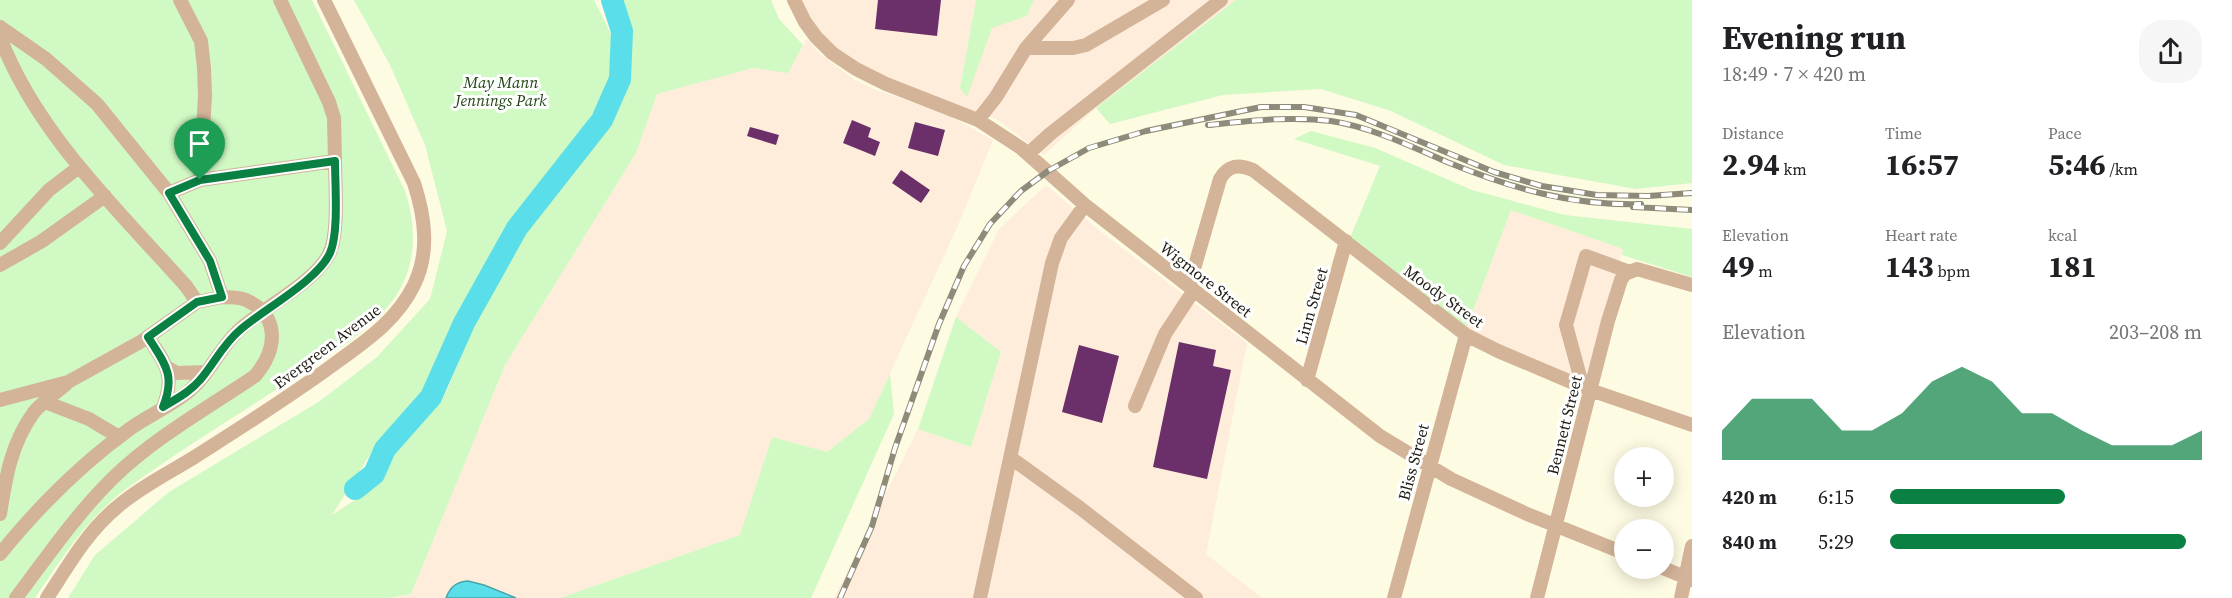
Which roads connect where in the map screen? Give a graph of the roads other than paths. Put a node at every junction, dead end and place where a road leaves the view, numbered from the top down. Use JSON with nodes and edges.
{"nodes":[{"id":1,"x":180,"y":0,"type":"edge"},
{"id":2,"x":280,"y":0,"type":"edge"},
{"id":3,"x":324,"y":0,"type":"edge"},
{"id":4,"x":794,"y":0,"type":"edge"},
{"id":5,"x":1068,"y":0,"type":"edge"},
{"id":6,"x":1162,"y":0,"type":"edge"},
{"id":7,"x":1221,"y":0,"type":"edge"},
{"id":8,"x":0,"y":27,"type":"edge"},
{"id":9,"x":0,"y":37,"type":"edge"},
{"id":10,"x":1026,"y":48,"type":"junction"},
{"id":11,"x":5,"y":64,"type":"edge"},
{"id":12,"x":978,"y":120,"type":"junction"},
{"id":13,"x":1028,"y":154,"type":"junction"},
{"id":14,"x":335,"y":161,"type":"junction"},
{"id":15,"x":79,"y":167,"type":"junction"},
{"id":16,"x":200,"y":180,"type":"junction"},
{"id":17,"x":169,"y":193,"type":"junction"},
{"id":18,"x":105,"y":196,"type":"junction"},
{"id":19,"x":1085,"y":205,"type":"junction"},
{"id":20,"x":1346,"y":241,"type":"junction"},
{"id":21,"x":0,"y":243,"type":"edge"},
{"id":22,"x":0,"y":265,"type":"edge"},
{"id":23,"x":1634,"y":271,"type":"junction"},
{"id":24,"x":1692,"y":285,"type":"edge"},
{"id":25,"x":1191,"y":288,"type":"junction"},
{"id":26,"x":222,"y":297,"type":"junction"},
{"id":27,"x":197,"y":302,"type":"junction"},
{"id":28,"x":265,"y":312,"type":"junction"},
{"id":29,"x":1466,"y":335,"type":"junction"},
{"id":30,"x":148,"y":337,"type":"junction"},
{"id":31,"x":168,"y":369,"type":"junction"},
{"id":32,"x":206,"y":372,"type":"junction"},
{"id":33,"x":1306,"y":380,"type":"junction"},
{"id":34,"x":68,"y":382,"type":"junction"},
{"id":35,"x":1590,"y":390,"type":"junction"},
{"id":36,"x":0,"y":400,"type":"edge"},
{"id":37,"x":45,"y":402,"type":"junction"},
{"id":38,"x":1135,"y":406,"type":"dead end"},
{"id":39,"x":163,"y":407,"type":"junction"},
{"id":40,"x":1692,"y":425,"type":"edge"},
{"id":41,"x":119,"y":437,"type":"junction"},
{"id":42,"x":1011,"y":458,"type":"junction"},
{"id":43,"x":1428,"y":466,"type":"junction"},
{"id":44,"x":0,"y":514,"type":"edge"},
{"id":45,"x":1556,"y":526,"type":"junction"},
{"id":46,"x":1692,"y":546,"type":"edge"},
{"id":47,"x":1614,"y":549,"type":"edge"},
{"id":48,"x":0,"y":554,"type":"edge"},
{"id":49,"x":1674,"y":572,"type":"edge"},
{"id":50,"x":1689,"y":579,"type":"edge"},
{"id":51,"x":16,"y":598,"type":"edge"},
{"id":52,"x":47,"y":598,"type":"edge"},
{"id":53,"x":980,"y":598,"type":"edge"},
{"id":54,"x":1197,"y":598,"type":"edge"},
{"id":55,"x":1394,"y":598,"type":"edge"},
{"id":56,"x":1537,"y":598,"type":"edge"},
{"id":57,"x":1681,"y":598,"type":"edge"}],
"edges":[{"from":1,"to":16,"type":"street"},
{"from":2,"to":14,"type":"street"},
{"from":3,"to":52,"type":"street","name":"Evergreen Avenue"},
{"from":4,"to":12,"type":"street","name":"Wigmore Street"},
{"from":5,"to":10,"type":"street"},
{"from":6,"to":10,"type":"street"},
{"from":7,"to":13,"type":"street"},
{"from":8,"to":17,"type":"street"},
{"from":9,"to":11,"type":"street"},
{"from":10,"to":12,"type":"street"},
{"from":11,"to":15,"type":"street"},
{"from":12,"to":13,"type":"street","name":"Wigmore Street"},
{"from":13,"to":19,"type":"street","name":"Wigmore Street"},
{"from":14,"to":16,"type":"street"},
{"from":14,"to":28,"type":"street"},
{"from":15,"to":18,"type":"street"},
{"from":15,"to":21,"type":"street"},
{"from":16,"to":17,"type":"street"},
{"from":17,"to":26,"type":"street"},
{"from":18,"to":22,"type":"street"},
{"from":18,"to":27,"type":"street"},
{"from":19,"to":25,"type":"street","name":"Wigmore Street"},
{"from":19,"to":42,"type":"street"},
{"from":20,"to":25,"type":"street","name":"Moody Street"},
{"from":20,"to":29,"type":"street","name":"Moody Street"},
{"from":20,"to":33,"type":"street","name":"Linn Street"},
{"from":23,"to":24,"type":"street"},
{"from":23,"to":35,"type":"street","name":"Bennett Street"},
{"from":23,"to":35,"type":"street"},
{"from":25,"to":33,"type":"street","name":"Wigmore Street"},
{"from":25,"to":38,"type":"street"},
{"from":26,"to":27,"type":"street"},
{"from":26,"to":28,"type":"street"},
{"from":27,"to":30,"type":"street"},
{"from":28,"to":32,"type":"street"},
{"from":28,"to":51,"type":"street"},
{"from":29,"to":35,"type":"street","name":"Moody Street"},
{"from":29,"to":43,"type":"street","name":"Bliss Street"},
{"from":30,"to":31,"type":"street"},
{"from":30,"to":34,"type":"street"},
{"from":31,"to":32,"type":"street"},
{"from":31,"to":39,"type":"street"},
{"from":32,"to":39,"type":"street"},
{"from":33,"to":43,"type":"street","name":"Wigmore Street"},
{"from":34,"to":36,"type":"street"},
{"from":34,"to":37,"type":"street"},
{"from":35,"to":40,"type":"street","name":"Moody Street"},
{"from":35,"to":45,"type":"street","name":"Bennett Street"},
{"from":37,"to":41,"type":"street"},
{"from":37,"to":44,"type":"street"},
{"from":39,"to":41,"type":"street"},
{"from":41,"to":48,"type":"street"},
{"from":42,"to":53,"type":"street"},
{"from":42,"to":54,"type":"street"},
{"from":43,"to":45,"type":"street","name":"Wigmore Street"},
{"from":43,"to":55,"type":"street","name":"Bliss Street"},
{"from":45,"to":47,"type":"street","name":"Wigmore Street"},
{"from":45,"to":56,"type":"street","name":"Bennett Street"},
{"from":46,"to":50,"type":"street"},
{"from":49,"to":50,"type":"street"},
{"from":50,"to":57,"type":"street"}]}
